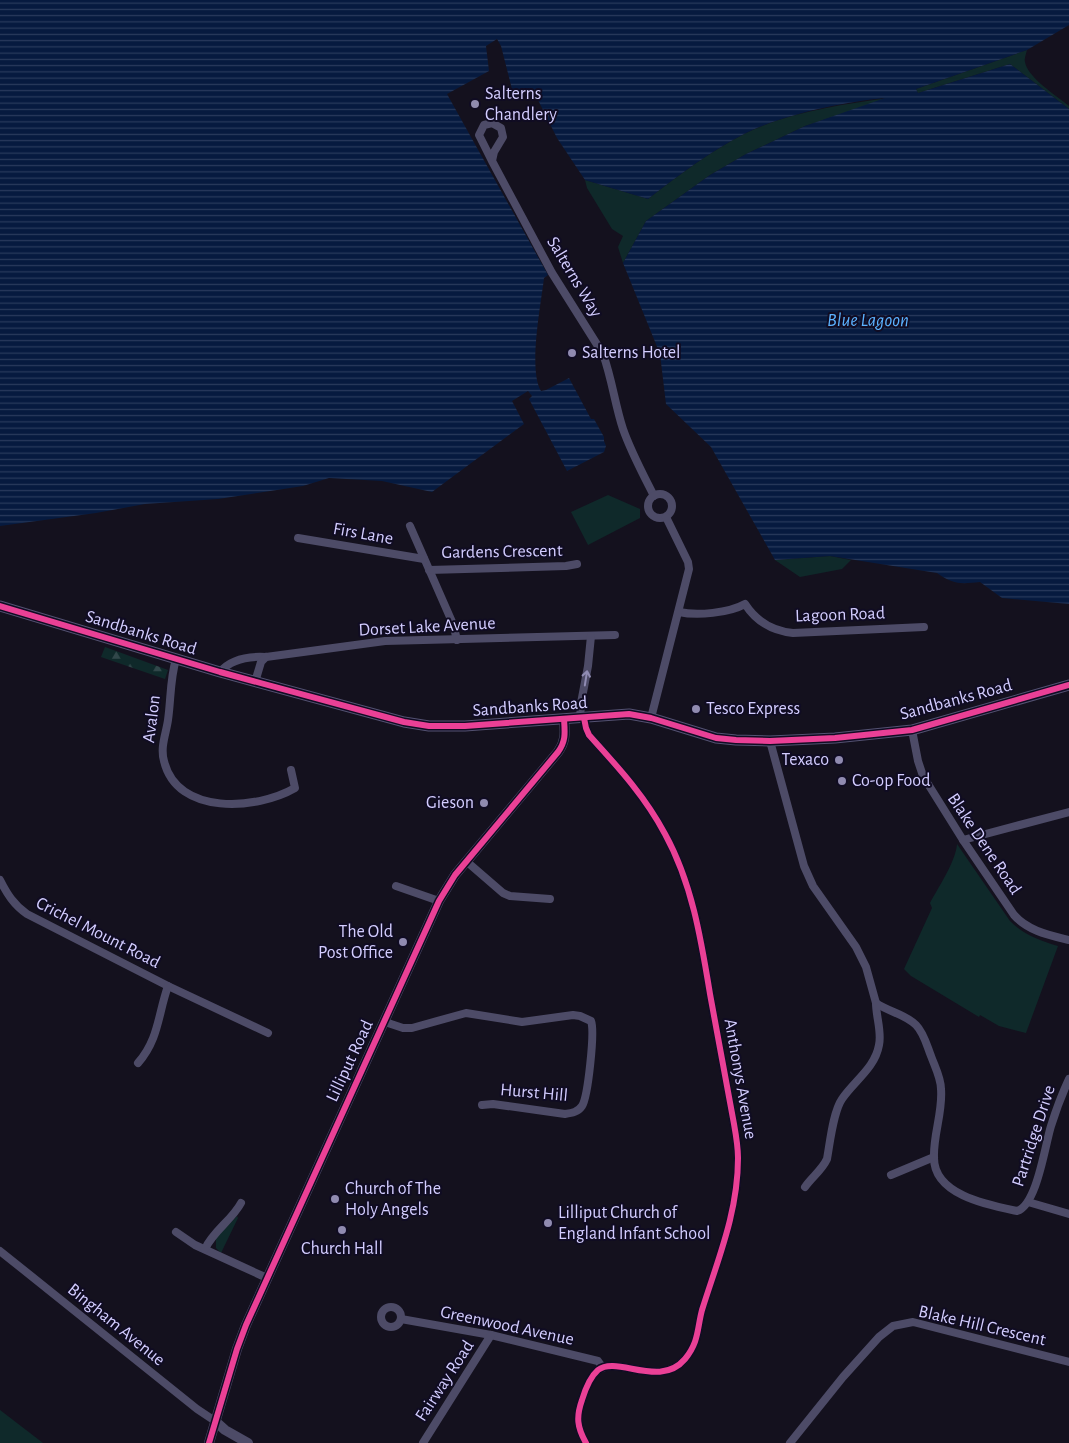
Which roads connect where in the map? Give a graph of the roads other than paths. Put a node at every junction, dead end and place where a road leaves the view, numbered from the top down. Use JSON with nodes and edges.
{"nodes":[{"id":1,"x":492,"y":161,"type":"junction"},
{"id":2,"x":654,"y":496,"type":"junction"},
{"id":3,"x":666,"y":518,"type":"junction"},
{"id":4,"x":410,"y":526,"type":"dead end"},
{"id":5,"x":298,"y":538,"type":"dead end"},
{"id":6,"x":424,"y":559,"type":"junction"},
{"id":7,"x":577,"y":564,"type":"dead end"},
{"id":8,"x":428,"y":570,"type":"junction"},
{"id":9,"x":0,"y":606,"type":"edge"},
{"id":10,"x":679,"y":612,"type":"junction"},
{"id":11,"x":924,"y":627,"type":"dead end"},
{"id":12,"x":615,"y":635,"type":"dead end"},
{"id":13,"x":591,"y":636,"type":"junction"},
{"id":14,"x":457,"y":640,"type":"junction"},
{"id":15,"x":266,"y":657,"type":"junction"},
{"id":16,"x":176,"y":659,"type":"junction"},
{"id":17,"x":220,"y":672,"type":"junction"},
{"id":18,"x":255,"y":682,"type":"junction"},
{"id":19,"x":1069,"y":685,"type":"edge"},
{"id":20,"x":582,"y":718,"type":"junction"},
{"id":21,"x":651,"y":718,"type":"junction"},
{"id":22,"x":564,"y":720,"type":"junction"},
{"id":23,"x":912,"y":730,"type":"junction"},
{"id":24,"x":770,"y":741,"type":"junction"},
{"id":25,"x":291,"y":770,"type":"dead end"},
{"id":26,"x":1069,"y":812,"type":"edge"},
{"id":27,"x":963,"y":840,"type":"junction"},
{"id":28,"x":466,"y":861,"type":"junction"},
{"id":29,"x":0,"y":880,"type":"edge"},
{"id":30,"x":396,"y":886,"type":"dead end"},
{"id":31,"x":550,"y":899,"type":"dead end"},
{"id":32,"x":439,"y":901,"type":"junction"},
{"id":33,"x":1069,"y":940,"type":"edge"},
{"id":34,"x":168,"y":986,"type":"junction"},
{"id":35,"x":876,"y":1003,"type":"junction"},
{"id":36,"x":385,"y":1022,"type":"junction"},
{"id":37,"x":268,"y":1033,"type":"dead end"},
{"id":38,"x":138,"y":1064,"type":"dead end"},
{"id":39,"x":1069,"y":1079,"type":"edge"},
{"id":40,"x":482,"y":1104,"type":"dead end"},
{"id":41,"x":934,"y":1157,"type":"junction"},
{"id":42,"x":891,"y":1175,"type":"dead end"},
{"id":43,"x":805,"y":1187,"type":"dead end"},
{"id":44,"x":1028,"y":1202,"type":"junction"},
{"id":45,"x":241,"y":1203,"type":"dead end"},
{"id":46,"x":1069,"y":1214,"type":"edge"},
{"id":47,"x":176,"y":1232,"type":"dead end"},
{"id":48,"x":205,"y":1249,"type":"junction"},
{"id":49,"x":0,"y":1251,"type":"edge"},
{"id":50,"x":267,"y":1278,"type":"junction"},
{"id":51,"x":401,"y":1319,"type":"dead end"},
{"id":52,"x":491,"y":1335,"type":"junction"},
{"id":53,"x":1069,"y":1362,"type":"edge"},
{"id":54,"x":603,"y":1368,"type":"junction"},
{"id":55,"x":215,"y":1421,"type":"junction"},
{"id":56,"x":209,"y":1443,"type":"edge"},
{"id":57,"x":248,"y":1443,"type":"edge"},
{"id":58,"x":423,"y":1443,"type":"edge"},
{"id":59,"x":586,"y":1443,"type":"edge"},
{"id":60,"x":790,"y":1443,"type":"edge"}],
"edges":[{"from":1,"to":1,"type":"street","name":"Salterns Way"},
{"from":1,"to":2,"type":"street","name":"Salterns Way"},
{"from":2,"to":3,"type":"street","name":"Salterns Way"},
{"from":2,"to":3,"type":"street"},
{"from":3,"to":10,"type":"street"},
{"from":4,"to":6,"type":"street"},
{"from":5,"to":6,"type":"street","name":"Firs Lane"},
{"from":6,"to":8,"type":"street"},
{"from":7,"to":8,"type":"street","name":"Gardens Crescent"},
{"from":8,"to":14,"type":"street"},
{"from":9,"to":16,"type":"main road","name":"Sandbanks Road"},
{"from":10,"to":11,"type":"street","name":"Lagoon Road"},
{"from":10,"to":21,"type":"street"},
{"from":12,"to":13,"type":"street","name":"Dorset Lake Avenue"},
{"from":13,"to":14,"type":"street","name":"Dorset Lake Avenue"},
{"from":20,"to":13,"type":"street","one_way":true},
{"from":14,"to":15,"type":"street","name":"Dorset Lake Avenue"},
{"from":15,"to":17,"type":"street","name":"Dorset Lake Avenue"},
{"from":15,"to":18,"type":"street"},
{"from":16,"to":17,"type":"main road","name":"Sandbanks Road"},
{"from":16,"to":25,"type":"street","name":"Avalon"},
{"from":17,"to":18,"type":"main road","name":"Sandbanks Road"},
{"from":18,"to":22,"type":"main road","name":"Sandbanks Road"},
{"from":19,"to":23,"type":"main road","name":"Sandbanks Road"},
{"from":20,"to":21,"type":"main road","name":"Sandbanks Road"},
{"from":20,"to":22,"type":"main road","name":"Sandbanks Road"},
{"from":20,"to":54,"type":"street","name":"Anthonys Avenue"},
{"from":21,"to":24,"type":"main road","name":"Sandbanks Road"},
{"from":22,"to":28,"type":"street","name":"Lilliput Road"},
{"from":23,"to":24,"type":"main road","name":"Sandbanks Road"},
{"from":23,"to":27,"type":"street","name":"Blake Dene Road"},
{"from":24,"to":35,"type":"street"},
{"from":26,"to":27,"type":"street"},
{"from":27,"to":33,"type":"street","name":"Blake Dene Road"},
{"from":28,"to":31,"type":"street"},
{"from":28,"to":32,"type":"street","name":"Lilliput Road"},
{"from":29,"to":34,"type":"street","name":"Crichel Mount Road"},
{"from":30,"to":32,"type":"street"},
{"from":32,"to":36,"type":"street","name":"Lilliput Road"},
{"from":34,"to":37,"type":"street","name":"Crichel Mount Road"},
{"from":34,"to":38,"type":"street","name":"Crichel Mount Road"},
{"from":35,"to":41,"type":"street"},
{"from":35,"to":43,"type":"street"},
{"from":36,"to":40,"type":"street","name":"Hurst Hill"},
{"from":36,"to":50,"type":"street","name":"Lilliput Road"},
{"from":39,"to":44,"type":"street","name":"Partridge Drive"},
{"from":41,"to":42,"type":"street"},
{"from":41,"to":44,"type":"street"},
{"from":44,"to":46,"type":"street"},
{"from":45,"to":48,"type":"street"},
{"from":47,"to":48,"type":"street"},
{"from":48,"to":50,"type":"street"},
{"from":49,"to":55,"type":"street","name":"Bingham Avenue"},
{"from":50,"to":55,"type":"street","name":"Lilliput Road"},
{"from":51,"to":52,"type":"street","name":"Greenwood Avenue"},
{"from":52,"to":54,"type":"street","name":"Greenwood Avenue"},
{"from":52,"to":58,"type":"street","name":"Fairway Road"},
{"from":53,"to":60,"type":"street","name":"Blake Hill Crescent"},
{"from":54,"to":59,"type":"street"},
{"from":55,"to":56,"type":"street","name":"Lilliput Road"},
{"from":55,"to":57,"type":"street"}]}
